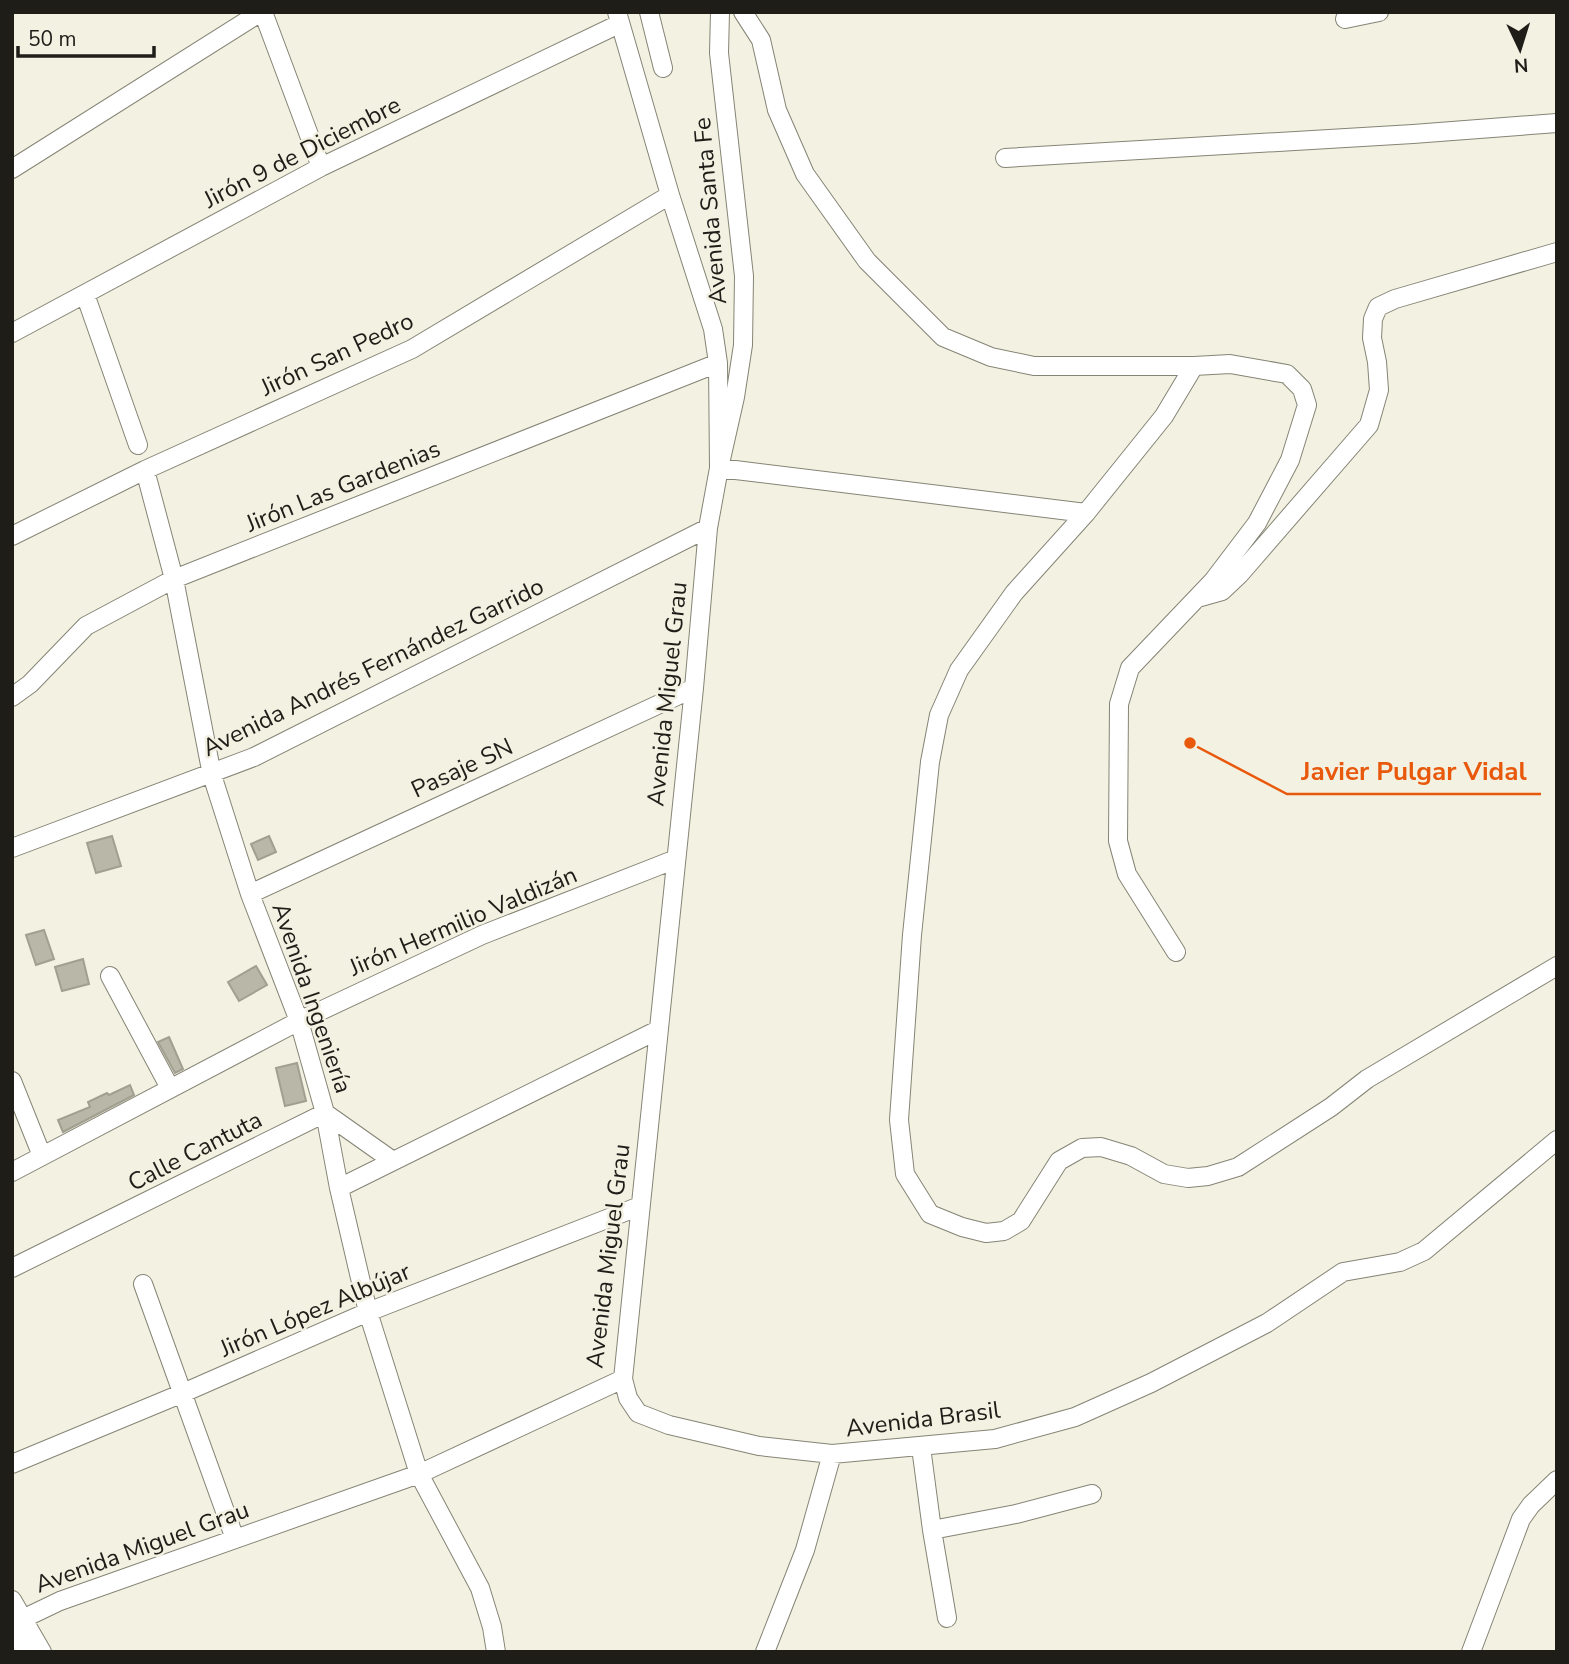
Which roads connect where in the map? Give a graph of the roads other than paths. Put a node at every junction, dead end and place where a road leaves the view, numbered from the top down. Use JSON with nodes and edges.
{"nodes":[{"id":1,"x":262,"y":12,"type":"edge"},
{"id":2,"x":649,"y":12,"type":"edge"},
{"id":3,"x":720,"y":12,"type":"edge"},
{"id":4,"x":743,"y":12,"type":"edge"},
{"id":5,"x":1379,"y":12,"type":"edge"},
{"id":6,"x":618,"y":18,"type":"edge"},
{"id":7,"x":1345,"y":19,"type":"dead end"},
{"id":8,"x":663,"y":68,"type":"dead end"},
{"id":9,"x":1557,"y":123,"type":"edge"},
{"id":10,"x":1005,"y":158,"type":"dead end"},
{"id":11,"x":321,"y":167,"type":"junction"},
{"id":12,"x":12,"y":169,"type":"edge"},
{"id":13,"x":670,"y":195,"type":"junction"},
{"id":14,"x":1557,"y":252,"type":"edge"},
{"id":15,"x":85,"y":294,"type":"junction"},
{"id":16,"x":12,"y":333,"type":"edge"},
{"id":17,"x":718,"y":363,"type":"junction"},
{"id":18,"x":1194,"y":366,"type":"junction"},
{"id":19,"x":138,"y":446,"type":"dead end"},
{"id":20,"x":719,"y":468,"type":"junction"},
{"id":21,"x":145,"y":470,"type":"junction"},
{"id":22,"x":1086,"y":513,"type":"junction"},
{"id":23,"x":708,"y":528,"type":"junction"},
{"id":24,"x":12,"y":536,"type":"edge"},
{"id":25,"x":174,"y":579,"type":"junction"},
{"id":26,"x":1197,"y":598,"type":"junction"},
{"id":27,"x":694,"y":688,"type":"junction"},
{"id":28,"x":12,"y":697,"type":"edge"},
{"id":29,"x":212,"y":775,"type":"junction"},
{"id":30,"x":12,"y":848,"type":"edge"},
{"id":31,"x":676,"y":859,"type":"junction"},
{"id":32,"x":250,"y":894,"type":"junction"},
{"id":33,"x":1176,"y":952,"type":"dead end"},
{"id":34,"x":1557,"y":967,"type":"edge"},
{"id":35,"x":110,"y":976,"type":"dead end"},
{"id":36,"x":299,"y":1021,"type":"junction"},
{"id":37,"x":658,"y":1030,"type":"junction"},
{"id":38,"x":12,"y":1081,"type":"edge"},
{"id":39,"x":170,"y":1088,"type":"junction"},
{"id":40,"x":325,"y":1113,"type":"junction"},
{"id":41,"x":1557,"y":1140,"type":"edge"},
{"id":42,"x":42,"y":1156,"type":"junction"},
{"id":43,"x":393,"y":1161,"type":"junction"},
{"id":44,"x":12,"y":1172,"type":"edge"},
{"id":45,"x":339,"y":1188,"type":"junction"},
{"id":46,"x":640,"y":1206,"type":"junction"},
{"id":47,"x":12,"y":1268,"type":"edge"},
{"id":48,"x":142,"y":1284,"type":"dead end"},
{"id":49,"x":368,"y":1312,"type":"junction"},
{"id":50,"x":623,"y":1379,"type":"junction"},
{"id":51,"x":183,"y":1393,"type":"junction"},
{"id":52,"x":921,"y":1447,"type":"junction"},
{"id":53,"x":832,"y":1454,"type":"junction"},
{"id":54,"x":12,"y":1464,"type":"edge"},
{"id":55,"x":419,"y":1474,"type":"junction"},
{"id":56,"x":1557,"y":1480,"type":"edge"},
{"id":57,"x":1092,"y":1494,"type":"dead end"},
{"id":58,"x":932,"y":1530,"type":"junction"},
{"id":59,"x":235,"y":1539,"type":"junction"},
{"id":60,"x":12,"y":1600,"type":"edge"},
{"id":61,"x":947,"y":1618,"type":"dead end"},
{"id":62,"x":16,"y":1624,"type":"edge"},
{"id":63,"x":24,"y":1652,"type":"edge"},
{"id":64,"x":42,"y":1652,"type":"edge"},
{"id":65,"x":496,"y":1652,"type":"edge"},
{"id":66,"x":765,"y":1652,"type":"edge"},
{"id":67,"x":1471,"y":1652,"type":"edge"}],
"edges":[{"from":1,"to":11,"type":"street"},
{"from":1,"to":12,"type":"street"},
{"from":2,"to":8,"type":"street"},
{"from":3,"to":20,"type":"street","name":"Avenida Santa Fe"},
{"from":4,"to":18,"type":"street"},
{"from":5,"to":7,"type":"street"},
{"from":6,"to":11,"type":"street","name":"Jirón 9 de Diciembre"},
{"from":6,"to":13,"type":"street"},
{"from":9,"to":10,"type":"street"},
{"from":11,"to":15,"type":"street","name":"Jirón 9 de Diciembre"},
{"from":13,"to":17,"type":"street"},
{"from":13,"to":21,"type":"street","name":"Jirón San Pedro"},
{"from":14,"to":26,"type":"street"},
{"from":15,"to":16,"type":"street","name":"Jirón 9 de Diciembre"},
{"from":15,"to":19,"type":"street"},
{"from":17,"to":20,"type":"street"},
{"from":17,"to":25,"type":"street","name":"Jirón Las Gardenias"},
{"from":18,"to":22,"type":"street"},
{"from":18,"to":26,"type":"street"},
{"from":20,"to":22,"type":"street"},
{"from":20,"to":23,"type":"street","name":"Avenida Santa Fe"},
{"from":21,"to":24,"type":"street","name":"Jirón San Pedro"},
{"from":21,"to":25,"type":"street","name":"Avenida Ingeniería"},
{"from":22,"to":34,"type":"street"},
{"from":23,"to":27,"type":"street","name":"Avenida Miguel Grau"},
{"from":23,"to":29,"type":"street","name":"Avenida Andrés Fernández Garrido"},
{"from":25,"to":28,"type":"street","name":"Jirón Las Gardenias"},
{"from":25,"to":29,"type":"street","name":"Avenida Ingeniería"},
{"from":26,"to":33,"type":"street"},
{"from":27,"to":31,"type":"street","name":"Avenida Miguel Grau"},
{"from":27,"to":32,"type":"street","name":"Pasaje SN"},
{"from":29,"to":30,"type":"street","name":"Avenida Andrés Fernández Garrido"},
{"from":29,"to":32,"type":"street","name":"Avenida Ingeniería"},
{"from":31,"to":36,"type":"street","name":"Jirón Hermilio Valdizán"},
{"from":31,"to":37,"type":"street","name":"Avenida Miguel Grau"},
{"from":32,"to":36,"type":"street","name":"Avenida Ingeniería"},
{"from":35,"to":39,"type":"street"},
{"from":36,"to":39,"type":"street","name":"Jirón Hermilio Valdizán"},
{"from":36,"to":40,"type":"street","name":"Avenida Ingeniería"},
{"from":37,"to":43,"type":"street"},
{"from":37,"to":46,"type":"street","name":"Avenida Miguel Grau"},
{"from":38,"to":42,"type":"street"},
{"from":39,"to":42,"type":"street","name":"Jirón Hermilio Valdizán"},
{"from":40,"to":43,"type":"street"},
{"from":40,"to":45,"type":"street","name":"Avenida Ingeniería"},
{"from":40,"to":47,"type":"street","name":"Calle Cantuta"},
{"from":41,"to":52,"type":"street","name":"Avenida Brasil"},
{"from":42,"to":44,"type":"street","name":"Jirón Hermilio Valdizán"},
{"from":43,"to":45,"type":"street"},
{"from":45,"to":49,"type":"street","name":"Avenida Ingeniería"},
{"from":46,"to":49,"type":"street","name":"Jirón López Albújar"},
{"from":46,"to":50,"type":"street","name":"Avenida Miguel Grau"},
{"from":48,"to":51,"type":"street"},
{"from":49,"to":51,"type":"street","name":"Jirón López Albújar"},
{"from":49,"to":55,"type":"street","name":"Avenida Ingeniería"},
{"from":50,"to":53,"type":"street","name":"Avenida Brasil"},
{"from":50,"to":55,"type":"street","name":"Avenida Miguel Grau"},
{"from":51,"to":54,"type":"street","name":"Jirón López Albújar"},
{"from":51,"to":59,"type":"street"},
{"from":52,"to":53,"type":"street","name":"Avenida Brasil"},
{"from":52,"to":58,"type":"street"},
{"from":53,"to":66,"type":"street"},
{"from":55,"to":59,"type":"street","name":"Avenida Miguel Grau"},
{"from":55,"to":65,"type":"street","name":"Avenida Ingeniería"},
{"from":56,"to":67,"type":"street"},
{"from":57,"to":58,"type":"street"},
{"from":58,"to":61,"type":"street"},
{"from":59,"to":62,"type":"street","name":"Avenida Miguel Grau"},
{"from":60,"to":62,"type":"street"},
{"from":62,"to":63,"type":"street"},
{"from":62,"to":64,"type":"street"}]}
